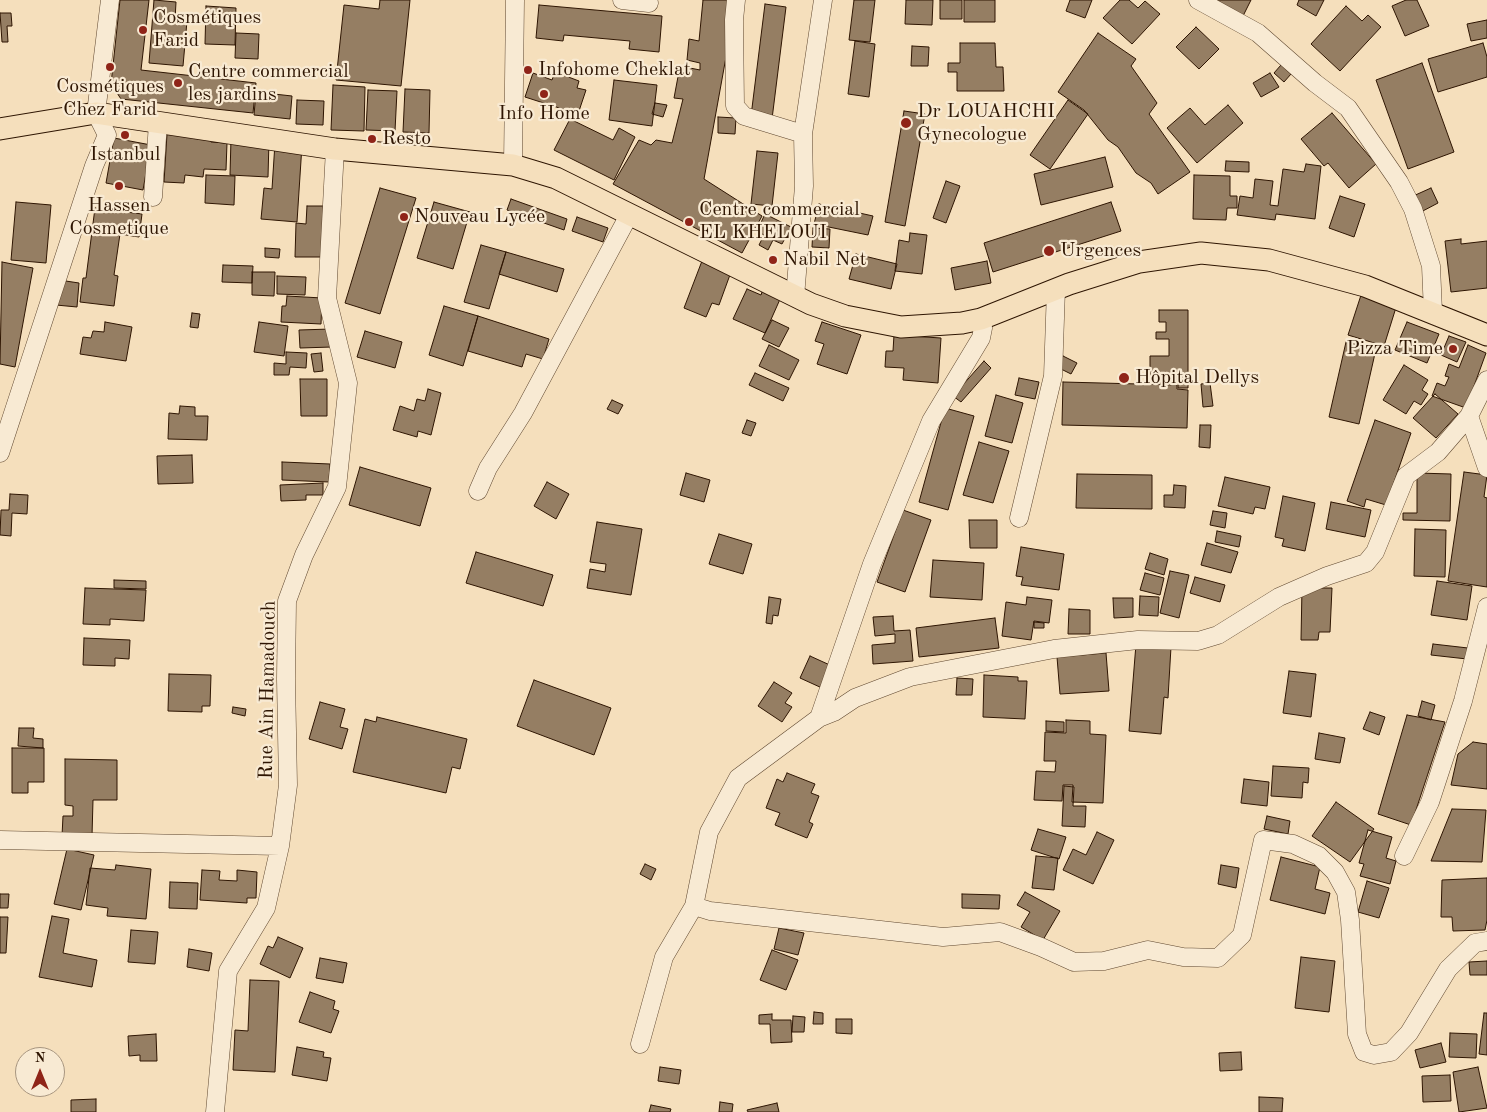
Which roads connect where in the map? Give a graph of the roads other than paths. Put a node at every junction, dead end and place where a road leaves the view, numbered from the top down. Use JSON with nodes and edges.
{"nodes":[{"id":1,"x":110,"y":0,"type":"edge"},
{"id":2,"x":515,"y":0,"type":"edge"},
{"id":3,"x":622,"y":0,"type":"edge"},
{"id":4,"x":736,"y":0,"type":"edge"},
{"id":5,"x":823,"y":0,"type":"edge"},
{"id":6,"x":1198,"y":0,"type":"edge"},
{"id":7,"x":649,"y":3,"type":"dead end"},
{"id":8,"x":96,"y":113,"type":"junction"},
{"id":9,"x":158,"y":123,"type":"junction"},
{"id":10,"x":0,"y":129,"type":"edge"},
{"id":11,"x":803,"y":134,"type":"junction"},
{"id":12,"x":335,"y":149,"type":"junction"},
{"id":13,"x":513,"y":165,"type":"junction"},
{"id":14,"x":153,"y":197,"type":"dead end"},
{"id":15,"x":629,"y":215,"type":"junction"},
{"id":16,"x":1056,"y":289,"type":"junction"},
{"id":17,"x":795,"y":297,"type":"junction"},
{"id":18,"x":1433,"y":312,"type":"junction"},
{"id":19,"x":981,"y":318,"type":"junction"},
{"id":20,"x":1487,"y":334,"type":"edge"},
{"id":21,"x":1487,"y":380,"type":"edge"},
{"id":22,"x":1470,"y":416,"type":"junction"},
{"id":23,"x":0,"y":453,"type":"edge"},
{"id":24,"x":1487,"y":468,"type":"edge"},
{"id":25,"x":478,"y":490,"type":"dead end"},
{"id":26,"x":1019,"y":518,"type":"dead end"},
{"id":27,"x":1487,"y":606,"type":"edge"},
{"id":28,"x":819,"y":718,"type":"junction"},
{"id":29,"x":0,"y":840,"type":"edge"},
{"id":30,"x":280,"y":846,"type":"junction"},
{"id":31,"x":1404,"y":856,"type":"dead end"},
{"id":32,"x":694,"y":906,"type":"junction"},
{"id":33,"x":1487,"y":941,"type":"edge"},
{"id":34,"x":640,"y":1044,"type":"dead end"},
{"id":35,"x":215,"y":1112,"type":"edge"}],
"edges":[{"from":1,"to":8,"type":"street"},
{"from":2,"to":13,"type":"street"},
{"from":3,"to":7,"type":"street"},
{"from":4,"to":11,"type":"street"},
{"from":5,"to":11,"type":"street"},
{"from":6,"to":18,"type":"street"},
{"from":8,"to":9,"type":"main road"},
{"from":8,"to":10,"type":"main road"},
{"from":8,"to":23,"type":"street"},
{"from":9,"to":12,"type":"main road"},
{"from":9,"to":14,"type":"street"},
{"from":11,"to":17,"type":"street"},
{"from":12,"to":13,"type":"main road"},
{"from":12,"to":30,"type":"street","name":"Rue Ain Hamadouch"},
{"from":13,"to":15,"type":"main road"},
{"from":15,"to":17,"type":"main road"},
{"from":15,"to":25,"type":"street"},
{"from":16,"to":18,"type":"main road"},
{"from":16,"to":19,"type":"main road"},
{"from":16,"to":26,"type":"street"},
{"from":17,"to":19,"type":"main road"},
{"from":18,"to":20,"type":"main road"},
{"from":19,"to":28,"type":"street"},
{"from":21,"to":22,"type":"street"},
{"from":22,"to":24,"type":"street"},
{"from":22,"to":28,"type":"street"},
{"from":27,"to":31,"type":"street"},
{"from":28,"to":32,"type":"street"},
{"from":29,"to":30,"type":"street"},
{"from":30,"to":35,"type":"street","name":"Rue Ain Hamadouch"},
{"from":32,"to":33,"type":"street"},
{"from":32,"to":34,"type":"street"}]}
